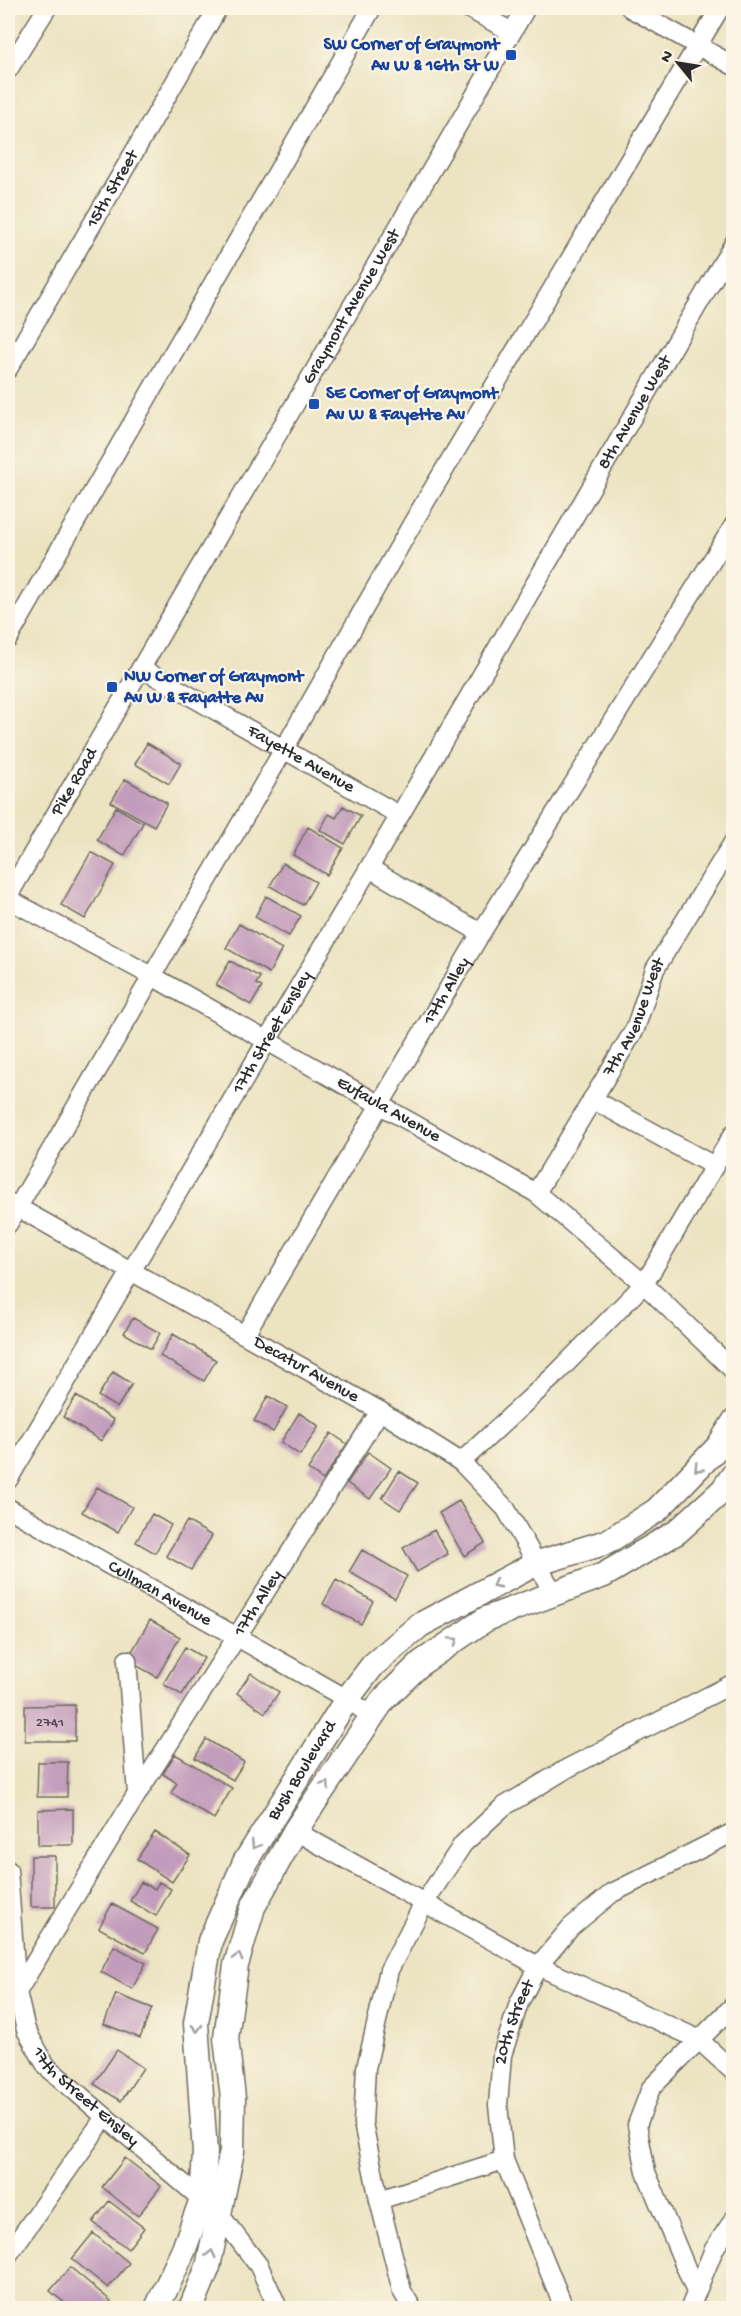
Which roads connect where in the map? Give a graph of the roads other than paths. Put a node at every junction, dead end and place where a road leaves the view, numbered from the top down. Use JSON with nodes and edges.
{"nodes":[{"id":1,"x":47,"y":8,"type":"edge"},
{"id":2,"x":218,"y":8,"type":"edge"},
{"id":3,"x":372,"y":8,"type":"edge"},
{"id":4,"x":468,"y":8,"type":"edge"},
{"id":5,"x":526,"y":8,"type":"edge"},
{"id":6,"x":630,"y":8,"type":"edge"},
{"id":7,"x":720,"y":8,"type":"edge"},
{"id":8,"x":512,"y":32,"type":"junction"},
{"id":9,"x":698,"y":46,"type":"junction"},
{"id":10,"x":734,"y":66,"type":"edge"},
{"id":11,"x":8,"y":70,"type":"edge"},
{"id":12,"x":734,"y":243,"type":"edge"},
{"id":13,"x":8,"y":369,"type":"edge"},
{"id":14,"x":734,"y":525,"type":"edge"},
{"id":15,"x":535,"y":582,"type":"joint"},
{"id":16,"x":8,"y":639,"type":"edge"},
{"id":17,"x":141,"y":668,"type":"junction"},
{"id":18,"x":284,"y":749,"type":"junction"},
{"id":19,"x":399,"y":815,"type":"junction"},
{"id":20,"x":734,"y":841,"type":"edge"},
{"id":21,"x":369,"y":868,"type":"junction"},
{"id":22,"x":8,"y":897,"type":"edge"},
{"id":23,"x":481,"y":933,"type":"junction"},
{"id":24,"x":152,"y":976,"type":"junction"},
{"id":25,"x":265,"y":1041,"type":"junction"},
{"id":26,"x":592,"y":1099,"type":"junction"},
{"id":27,"x":379,"y":1105,"type":"junction"},
{"id":28,"x":734,"y":1133,"type":"edge"},
{"id":29,"x":714,"y":1166,"type":"junction"},
{"id":30,"x":536,"y":1193,"type":"junction"},
{"id":31,"x":12,"y":1205,"type":"edge"},
{"id":32,"x":8,"y":1224,"type":"edge"},
{"id":33,"x":129,"y":1270,"type":"junction"},
{"id":34,"x":645,"y":1284,"type":"junction"},
{"id":35,"x":245,"y":1335,"type":"junction"},
{"id":36,"x":734,"y":1371,"type":"edge"},
{"id":37,"x":380,"y":1411,"type":"junction"},
{"id":38,"x":734,"y":1422,"type":"edge"},
{"id":39,"x":461,"y":1462,"type":"junction"},
{"id":40,"x":734,"y":1474,"type":"edge"},
{"id":41,"x":8,"y":1479,"type":"edge"},
{"id":42,"x":8,"y":1508,"type":"edge"},
{"id":43,"x":535,"y":1564,"type":"junction"},
{"id":44,"x":554,"y":1594,"type":"junction"},
{"id":45,"x":238,"y":1637,"type":"junction"},
{"id":46,"x":127,"y":1660,"type":"dead end"},
{"id":47,"x":734,"y":1683,"type":"edge"},
{"id":48,"x":347,"y":1699,"type":"junction"},
{"id":49,"x":372,"y":1716,"type":"junction"},
{"id":50,"x":137,"y":1794,"type":"junction"},
{"id":51,"x":295,"y":1830,"type":"junction"},
{"id":52,"x":734,"y":1832,"type":"edge"},
{"id":53,"x":8,"y":1870,"type":"edge"},
{"id":54,"x":424,"y":1903,"type":"junction"},
{"id":55,"x":10,"y":1935,"type":"edge"},
{"id":56,"x":538,"y":1966,"type":"junction"},
{"id":57,"x":17,"y":1992,"type":"junction"},
{"id":58,"x":734,"y":2006,"type":"edge"},
{"id":59,"x":698,"y":2039,"type":"junction"},
{"id":60,"x":734,"y":2072,"type":"edge"},
{"id":61,"x":105,"y":2117,"type":"junction"},
{"id":62,"x":504,"y":2160,"type":"junction"},
{"id":63,"x":202,"y":2199,"type":"junction"},
{"id":64,"x":379,"y":2200,"type":"junction"},
{"id":65,"x":220,"y":2215,"type":"junction"},
{"id":66,"x":734,"y":2219,"type":"edge"},
{"id":67,"x":8,"y":2255,"type":"edge"},
{"id":68,"x":693,"y":2300,"type":"edge"},
{"id":69,"x":157,"y":2308,"type":"edge"},
{"id":70,"x":191,"y":2308,"type":"edge"},
{"id":71,"x":278,"y":2308,"type":"edge"},
{"id":72,"x":412,"y":2308,"type":"edge"},
{"id":73,"x":564,"y":2308,"type":"edge"}],
"edges":[{"from":1,"to":11,"type":"street"},
{"from":2,"to":13,"type":"street","name":"15th Street"},
{"from":3,"to":16,"type":"street"},
{"from":4,"to":8,"type":"street"},
{"from":5,"to":8,"type":"street","name":"Graymont Avenue West"},
{"from":6,"to":9,"type":"street"},
{"from":7,"to":9,"type":"street"},
{"from":8,"to":17,"type":"street","name":"Graymont Avenue West"},
{"from":9,"to":10,"type":"street"},
{"from":9,"to":18,"type":"street"},
{"from":12,"to":15,"type":"street","name":"8th Avenue West"},
{"from":14,"to":23,"type":"street","name":"17th Alley"},
{"from":15,"to":19,"type":"street","name":"17th Street Ensley"},
{"from":17,"to":18,"type":"street","name":"Fayette Avenue"},
{"from":17,"to":22,"type":"street","name":"Pike Road"},
{"from":18,"to":19,"type":"street","name":"Fayette Avenue"},
{"from":18,"to":24,"type":"street"},
{"from":19,"to":21,"type":"street","name":"17th Street Ensley"},
{"from":20,"to":26,"type":"street","name":"7th Avenue West"},
{"from":21,"to":23,"type":"street"},
{"from":21,"to":25,"type":"street","name":"17th Street Ensley"},
{"from":22,"to":24,"type":"street","name":"Eufaula Avenue"},
{"from":23,"to":27,"type":"street","name":"17th Alley"},
{"from":24,"to":25,"type":"street","name":"Eufaula Avenue"},
{"from":24,"to":31,"type":"street"},
{"from":25,"to":27,"type":"street","name":"Eufaula Avenue"},
{"from":25,"to":33,"type":"street","name":"17th Street Ensley"},
{"from":26,"to":29,"type":"street"},
{"from":26,"to":30,"type":"street","name":"7th Avenue West"},
{"from":27,"to":30,"type":"street","name":"Eufaula Avenue"},
{"from":27,"to":35,"type":"street","name":"17th Alley"},
{"from":28,"to":29,"type":"street"},
{"from":29,"to":34,"type":"street"},
{"from":30,"to":34,"type":"street","name":"Eufaula Avenue"},
{"from":31,"to":32,"type":"street"},
{"from":31,"to":33,"type":"street","name":"Decatur Avenue"},
{"from":33,"to":35,"type":"street","name":"Decatur Avenue"},
{"from":33,"to":41,"type":"street","name":"17th Street Ensley"},
{"from":34,"to":36,"type":"street","name":"Eufaula Avenue"},
{"from":34,"to":39,"type":"street"},
{"from":35,"to":37,"type":"street","name":"Decatur Avenue"},
{"from":37,"to":39,"type":"street","name":"Decatur Avenue"},
{"from":37,"to":45,"type":"street","name":"17th Alley"},
{"from":38,"to":43,"type":"main road","name":"Bush Boulevard","one_way":true},
{"from":39,"to":43,"type":"street","name":"Decatur Avenue"},
{"from":40,"to":44,"type":"main road","name":"Bush Boulevard"},
{"from":42,"to":45,"type":"street","name":"Cullman Avenue"},
{"from":43,"to":44,"type":"street","name":"Decatur Avenue"},
{"from":43,"to":48,"type":"main road","name":"Bush Boulevard","one_way":true},
{"from":49,"to":44,"type":"main road","name":"Bush Boulevard","one_way":true},
{"from":45,"to":48,"type":"street","name":"Cullman Avenue"},
{"from":45,"to":50,"type":"street","name":"17th Alley"},
{"from":46,"to":50,"type":"street"},
{"from":47,"to":54,"type":"street"},
{"from":48,"to":49,"type":"street","name":"Cullman Avenue"},
{"from":48,"to":63,"type":"main road","name":"Bush Boulevard","one_way":true},
{"from":51,"to":49,"type":"main road","name":"Bush Boulevard","one_way":true},
{"from":50,"to":57,"type":"street","name":"17th Alley"},
{"from":51,"to":54,"type":"street"},
{"from":65,"to":51,"type":"main road","name":"Bush Boulevard","one_way":true},
{"from":52,"to":56,"type":"street","name":"20th Street"},
{"from":53,"to":55,"type":"street","name":"17th Street Ensley"},
{"from":54,"to":56,"type":"street"},
{"from":54,"to":64,"type":"street"},
{"from":55,"to":57,"type":"street","name":"17th Street Ensley"},
{"from":56,"to":59,"type":"street"},
{"from":56,"to":62,"type":"street","name":"20th Street"},
{"from":57,"to":61,"type":"street","name":"17th Street Ensley"},
{"from":58,"to":59,"type":"street"},
{"from":59,"to":60,"type":"street"},
{"from":59,"to":68,"type":"street"},
{"from":61,"to":63,"type":"street","name":"17th Street Ensley"},
{"from":61,"to":67,"type":"street"},
{"from":62,"to":64,"type":"street"},
{"from":62,"to":73,"type":"street","name":"20th Street"},
{"from":63,"to":65,"type":"street","name":"17th Street Ensley"},
{"from":63,"to":69,"type":"main road","name":"Bush Boulevard"},
{"from":64,"to":72,"type":"street"},
{"from":70,"to":65,"type":"main road","name":"Bush Boulevard","one_way":true},
{"from":65,"to":71,"type":"street"},
{"from":66,"to":68,"type":"street"}]}
